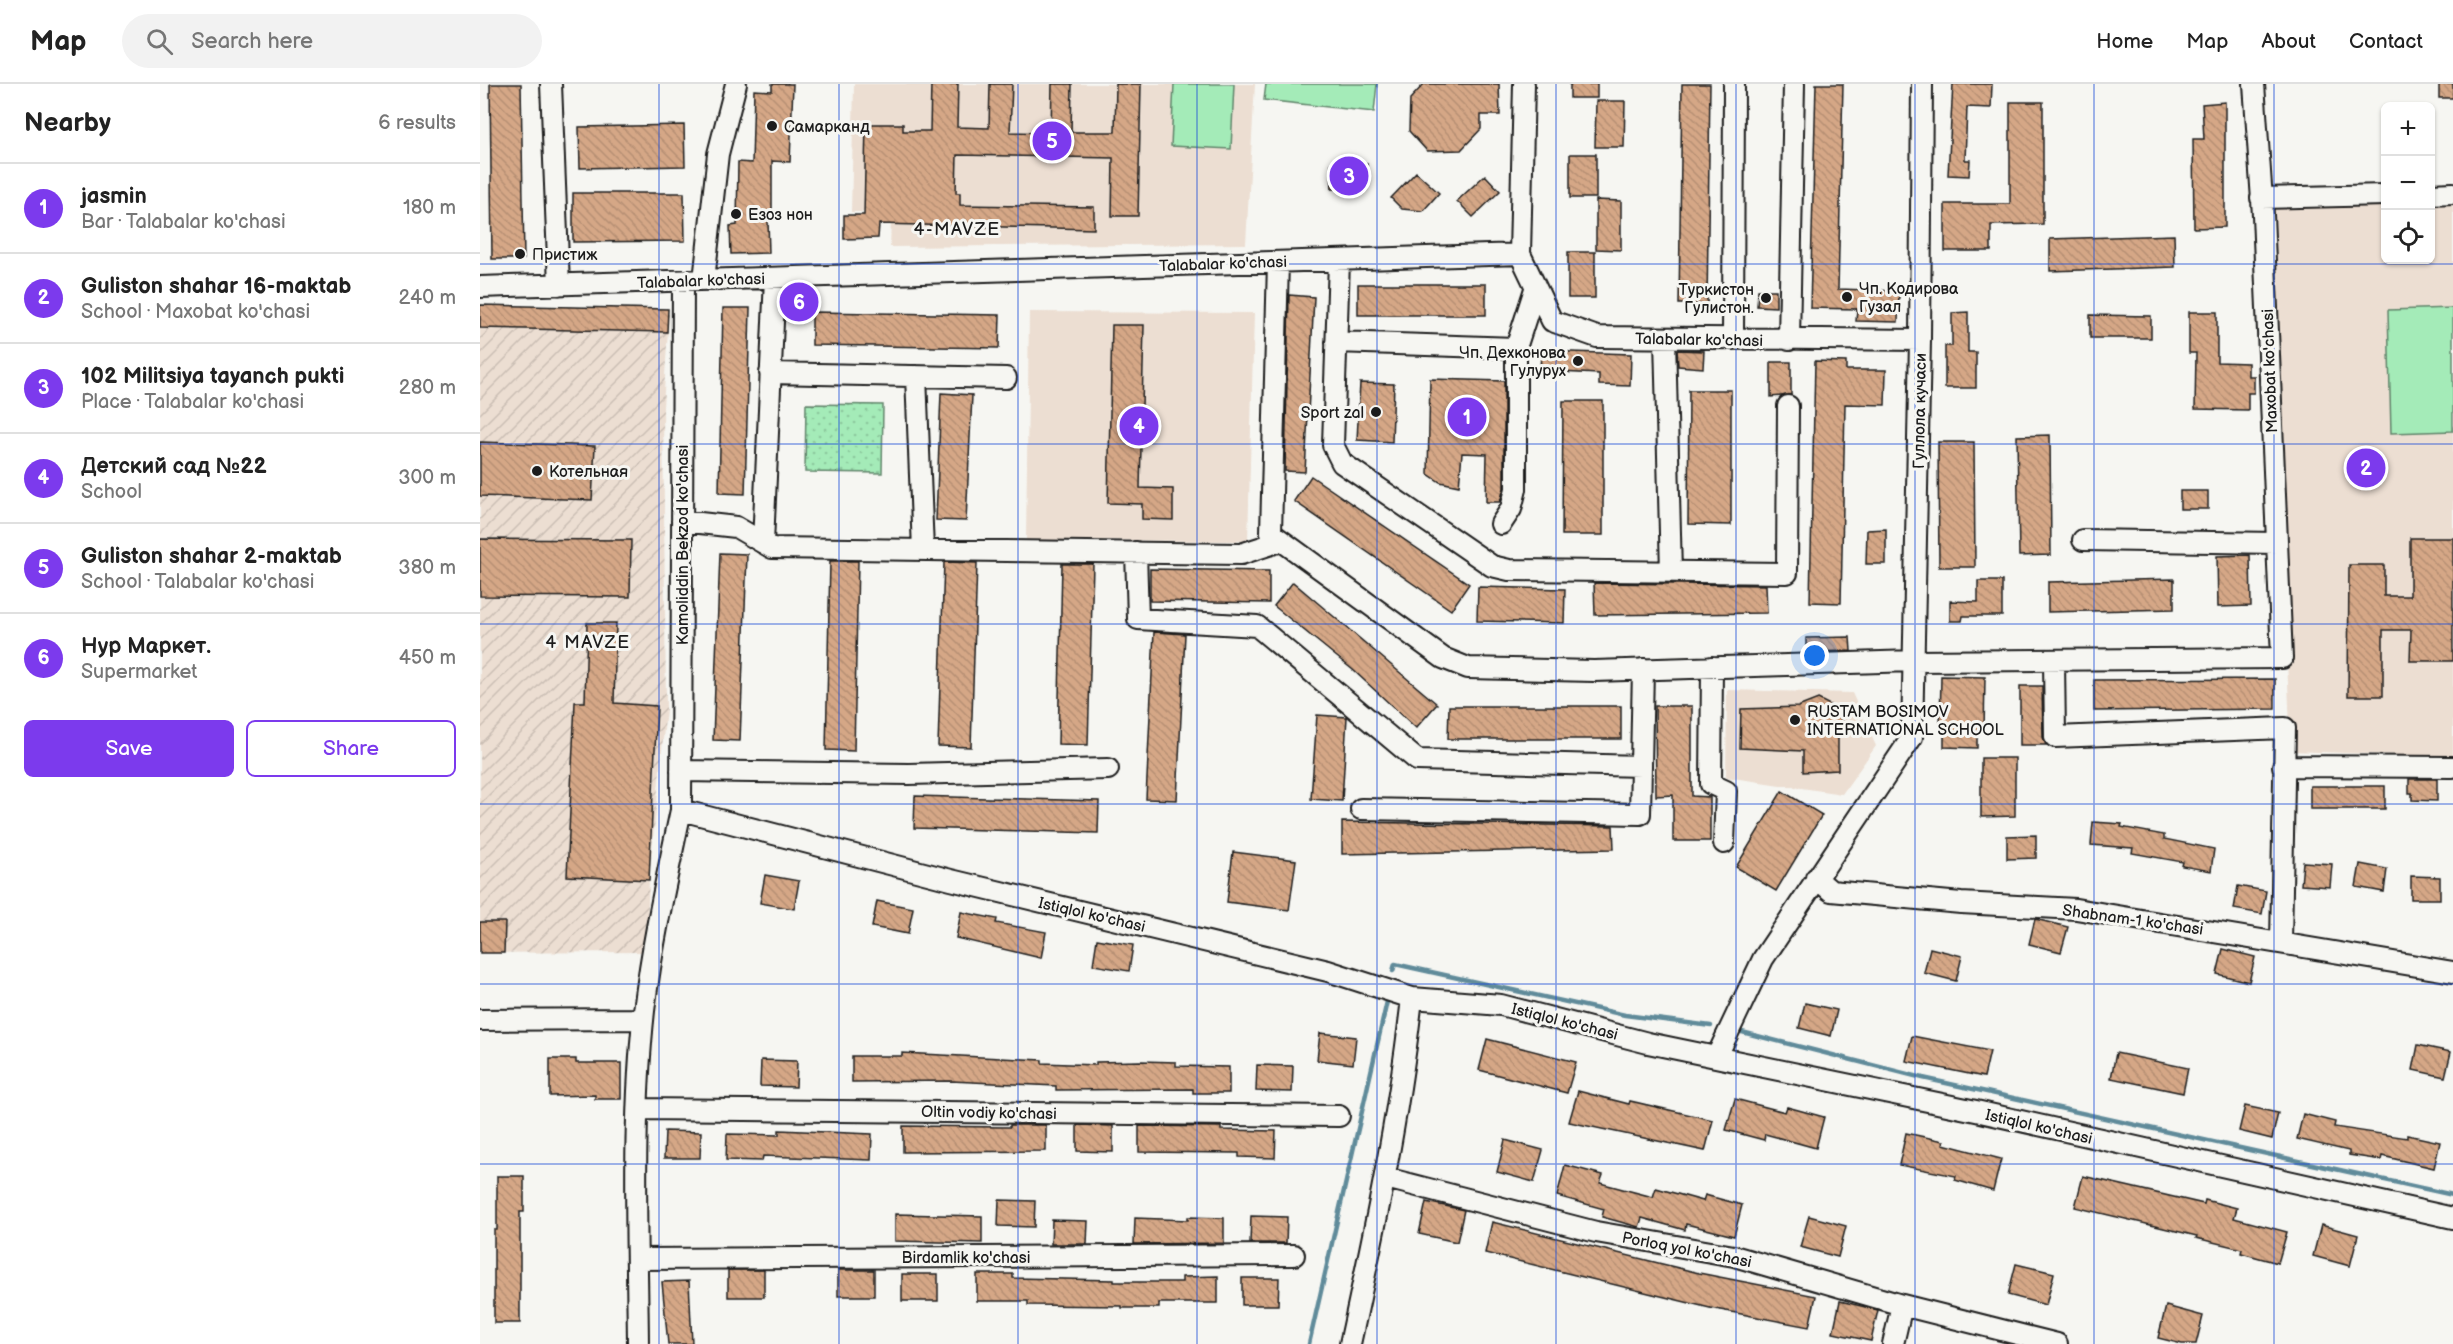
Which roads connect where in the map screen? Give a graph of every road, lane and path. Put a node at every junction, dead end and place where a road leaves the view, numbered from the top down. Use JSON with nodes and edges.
{"nodes":[{"id":1,"x":551,"y":84,"type":"edge"},
{"id":2,"x":736,"y":84,"type":"edge"},
{"id":3,"x":1524,"y":84,"type":"edge"},
{"id":4,"x":1734,"y":84,"type":"edge"},
{"id":5,"x":1794,"y":84,"type":"edge"},
{"id":6,"x":1922,"y":84,"type":"edge"},
{"id":7,"x":2254,"y":84,"type":"edge"},
{"id":8,"x":2453,"y":193,"type":"edge"},
{"id":9,"x":2435,"y":194,"type":"edge"},
{"id":10,"x":2381,"y":195,"type":"edge"},
{"id":11,"x":2261,"y":198,"type":"junction"},
{"id":12,"x":1520,"y":254,"type":"junction"},
{"id":13,"x":1339,"y":260,"type":"junction"},
{"id":14,"x":1278,"y":262,"type":"junction"},
{"id":15,"x":775,"y":278,"type":"junction"},
{"id":16,"x":704,"y":280,"type":"junction"},
{"id":17,"x":683,"y":281,"type":"junction"},
{"id":18,"x":559,"y":285,"type":"junction"},
{"id":19,"x":480,"y":287,"type":"edge"},
{"id":20,"x":1535,"y":289,"type":"junction"},
{"id":21,"x":1665,"y":339,"type":"junction"},
{"id":22,"x":1733,"y":339,"type":"junction"},
{"id":23,"x":1789,"y":340,"type":"junction"},
{"id":24,"x":1920,"y":340,"type":"junction"},
{"id":25,"x":1336,"y":342,"type":"junction"},
{"id":26,"x":1516,"y":348,"type":"junction"},
{"id":27,"x":770,"y":373,"type":"junction"},
{"id":28,"x":916,"y":376,"type":"junction"},
{"id":29,"x":1006,"y":378,"type":"dead end"},
{"id":30,"x":1788,"y":406,"type":"dead end"},
{"id":31,"x":682,"y":521,"type":"junction"},
{"id":32,"x":1501,"y":524,"type":"dead end"},
{"id":33,"x":2083,"y":540,"type":"dead end"},
{"id":34,"x":1281,"y":541,"type":"junction"},
{"id":35,"x":763,"y":543,"type":"junction"},
{"id":36,"x":2277,"y":543,"type":"junction"},
{"id":37,"x":923,"y":550,"type":"junction"},
{"id":38,"x":1136,"y":552,"type":"junction"},
{"id":39,"x":1671,"y":572,"type":"junction"},
{"id":40,"x":2054,"y":660,"type":"junction"},
{"id":41,"x":1913,"y":661,"type":"junction"},
{"id":42,"x":1712,"y":667,"type":"junction"},
{"id":43,"x":1643,"y":669,"type":"junction"},
{"id":44,"x":1641,"y":766,"type":"junction"},
{"id":45,"x":2283,"y":766,"type":"junction"},
{"id":46,"x":2453,"y":767,"type":"edge"},
{"id":47,"x":1108,"y":769,"type":"dead end"},
{"id":48,"x":681,"y":771,"type":"junction"},
{"id":49,"x":1361,"y":809,"type":"dead end"},
{"id":50,"x":681,"y":810,"type":"junction"},
{"id":51,"x":1724,"y":843,"type":"dead end"},
{"id":52,"x":1816,"y":878,"type":"junction"},
{"id":53,"x":2281,"y":943,"type":"junction"},
{"id":54,"x":2453,"y":972,"type":"edge"},
{"id":55,"x":1412,"y":998,"type":"junction"},
{"id":56,"x":644,"y":1019,"type":"junction"},
{"id":57,"x":480,"y":1020,"type":"edge"},
{"id":58,"x":1718,"y":1056,"type":"junction"},
{"id":59,"x":638,"y":1109,"type":"junction"},
{"id":60,"x":1340,"y":1116,"type":"dead end"},
{"id":61,"x":1386,"y":1178,"type":"junction"},
{"id":62,"x":2453,"y":1218,"type":"edge"},
{"id":63,"x":1294,"y":1255,"type":"dead end"},
{"id":64,"x":637,"y":1259,"type":"junction"},
{"id":65,"x":1902,"y":1305,"type":"junction"},
{"id":66,"x":2047,"y":1343,"type":"edge"},
{"id":67,"x":638,"y":1344,"type":"edge"},
{"id":68,"x":1350,"y":1344,"type":"edge"},
{"id":69,"x":1893,"y":1344,"type":"edge"}],
"edges":[{"from":1,"to":18,"type":"street"},
{"from":2,"to":16,"type":"street"},
{"from":3,"to":12,"type":"street"},
{"from":4,"to":22,"type":"street"},
{"from":5,"to":23,"type":"street"},
{"from":6,"to":24,"type":"street","name":"Гуллола кучаси"},
{"from":7,"to":11,"type":"street","name":"Maxobat ko'chasi"},
{"from":8,"to":9,"type":"street"},
{"from":10,"to":11,"type":"street"},
{"from":11,"to":36,"type":"street","name":"Maxobat ko'chasi"},
{"from":12,"to":13,"type":"street","name":"Talabalar ko'chasi"},
{"from":12,"to":20,"type":"street","name":"Talabalar ko'chasi"},
{"from":13,"to":14,"type":"street","name":"Talabalar ko'chasi"},
{"from":13,"to":25,"type":"street"},
{"from":14,"to":15,"type":"street","name":"Talabalar ko'chasi"},
{"from":14,"to":34,"type":"street"},
{"from":15,"to":16,"type":"street","name":"Talabalar ko'chasi"},
{"from":15,"to":27,"type":"street"},
{"from":16,"to":17,"type":"street","name":"Talabalar ko'chasi"},
{"from":17,"to":18,"type":"street","name":"Talabalar ko'chasi"},
{"from":17,"to":31,"type":"street","name":"Kamoliddin Bekzod ko'chasi"},
{"from":18,"to":19,"type":"street","name":"Talabalar ko'chasi"},
{"from":20,"to":21,"type":"street","name":"Talabalar ko'chasi"},
{"from":20,"to":26,"type":"street"},
{"from":21,"to":22,"type":"street","name":"Talabalar ko'chasi"},
{"from":21,"to":39,"type":"street"},
{"from":22,"to":23,"type":"street","name":"Talabalar ko'chasi"},
{"from":23,"to":24,"type":"street","name":"Talabalar ko'chasi"},
{"from":24,"to":41,"type":"street","name":"Гуллола кучаси"},
{"from":25,"to":26,"type":"street"},
{"from":25,"to":39,"type":"street"},
{"from":26,"to":32,"type":"street"},
{"from":27,"to":28,"type":"street"},
{"from":27,"to":35,"type":"street"},
{"from":28,"to":29,"type":"street"},
{"from":28,"to":37,"type":"street"},
{"from":30,"to":39,"type":"street"},
{"from":31,"to":35,"type":"street"},
{"from":31,"to":48,"type":"street","name":"Kamoliddin Bekzod ko'chasi"},
{"from":33,"to":36,"type":"street"},
{"from":34,"to":38,"type":"street"},
{"from":34,"to":43,"type":"street"},
{"from":35,"to":37,"type":"street"},
{"from":36,"to":40,"type":"street","name":"Maxobat ko'chasi"},
{"from":37,"to":38,"type":"street"},
{"from":38,"to":44,"type":"street"},
{"from":40,"to":41,"type":"street"},
{"from":40,"to":45,"type":"street"},
{"from":41,"to":42,"type":"street"},
{"from":41,"to":52,"type":"street","name":"Гуллола кучаси"},
{"from":42,"to":43,"type":"street"},
{"from":42,"to":51,"type":"street"},
{"from":43,"to":44,"type":"street"},
{"from":44,"to":49,"type":"street"},
{"from":45,"to":46,"type":"street"},
{"from":45,"to":53,"type":"street"},
{"from":47,"to":48,"type":"street"},
{"from":48,"to":50,"type":"street","name":"Kamoliddin Bekzod ko'chasi"},
{"from":50,"to":55,"type":"street","name":"Istiqlol ko'chasi"},
{"from":50,"to":56,"type":"street","name":"Kamoliddin Bekzod ko'chasi"},
{"from":52,"to":53,"type":"street","name":"Shabnam-1 ko'chasi"},
{"from":52,"to":58,"type":"street"},
{"from":53,"to":54,"type":"street","name":"Shabnam-1 ko'chasi"},
{"from":55,"to":58,"type":"street","name":"Istiqlol ko'chasi"},
{"from":55,"to":61,"type":"street"},
{"from":56,"to":57,"type":"street"},
{"from":56,"to":59,"type":"street","name":"Kamoliddin Bekzod ko'chasi"},
{"from":58,"to":62,"type":"street","name":"Istiqlol ko'chasi"},
{"from":59,"to":60,"type":"street","name":"Oltin vodiy ko'chasi"},
{"from":59,"to":64,"type":"street","name":"Kamoliddin Bekzod ko'chasi"},
{"from":61,"to":65,"type":"street","name":"Porloq yol ko'chasi"},
{"from":61,"to":68,"type":"street"},
{"from":63,"to":64,"type":"street","name":"Birdamlik ko'chasi"},
{"from":64,"to":67,"type":"street","name":"Kamoliddin Bekzod ko'chasi"},
{"from":65,"to":66,"type":"street","name":"Porloq yol ko'chasi"},
{"from":65,"to":69,"type":"street"}]}
